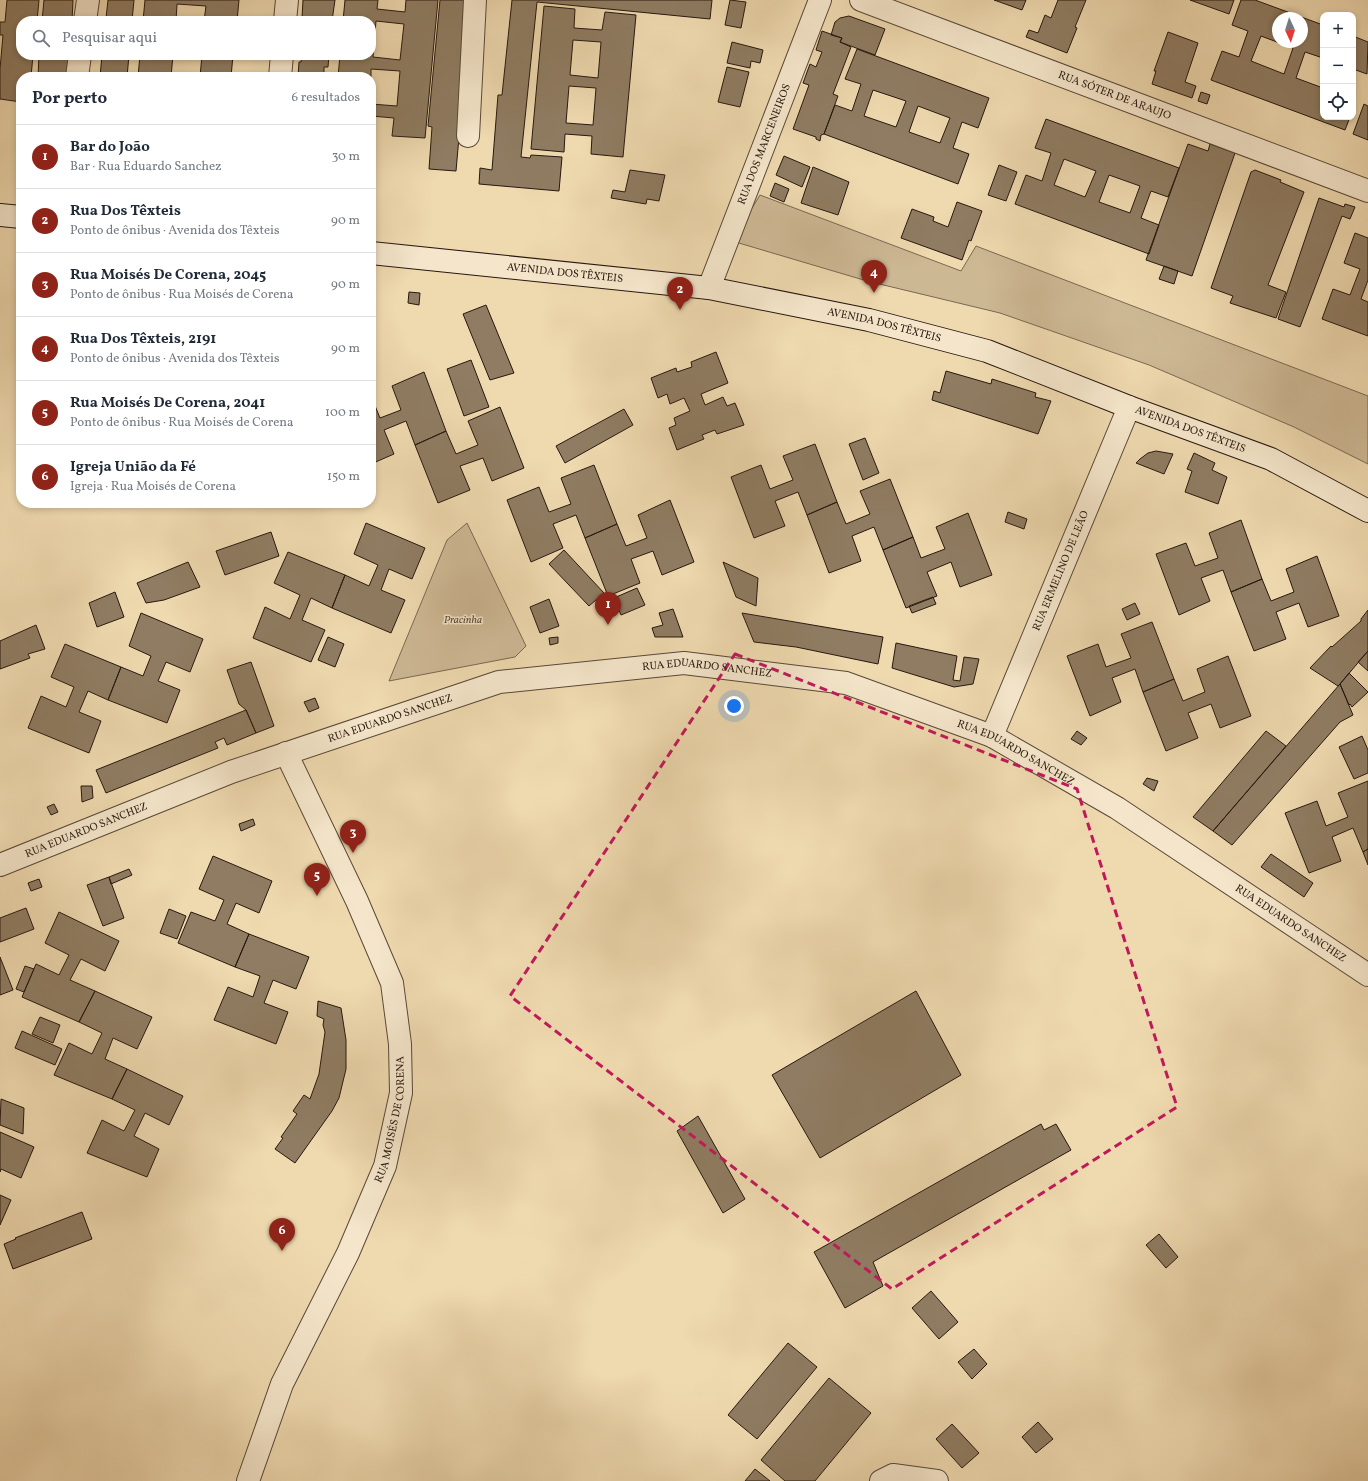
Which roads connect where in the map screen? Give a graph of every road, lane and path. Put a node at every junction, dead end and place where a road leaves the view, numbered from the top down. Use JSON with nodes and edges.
{"nodes":[{"id":1,"x":88,"y":0,"type":"edge"},
{"id":2,"x":288,"y":0,"type":"edge"},
{"id":3,"x":475,"y":0,"type":"edge"},
{"id":4,"x":820,"y":0,"type":"edge"},
{"id":5,"x":861,"y":0,"type":"edge"},
{"id":6,"x":86,"y":16,"type":"edge"},
{"id":7,"x":286,"y":16,"type":"edge"},
{"id":8,"x":79,"y":60,"type":"edge"},
{"id":9,"x":282,"y":60,"type":"edge"},
{"id":10,"x":78,"y":72,"type":"edge"},
{"id":11,"x":280,"y":72,"type":"edge"},
{"id":12,"x":468,"y":136,"type":"dead end"},
{"id":13,"x":1368,"y":191,"type":"edge"},
{"id":14,"x":0,"y":216,"type":"edge"},
{"id":15,"x":16,"y":217,"type":"edge"},
{"id":16,"x":376,"y":254,"type":"edge"},
{"id":17,"x":709,"y":288,"type":"junction"},
{"id":18,"x":1129,"y":407,"type":"junction"},
{"id":19,"x":1368,"y":511,"type":"edge"},
{"id":20,"x":992,"y":736,"type":"junction"},
{"id":21,"x":286,"y":753,"type":"junction"},
{"id":22,"x":0,"y":865,"type":"edge"},
{"id":23,"x":1368,"y":975,"type":"edge"},
{"id":24,"x":248,"y":1481,"type":"edge"},
{"id":25,"x":881,"y":1481,"type":"edge"},
{"id":26,"x":937,"y":1481,"type":"edge"}],
"edges":[{"from":1,"to":6,"type":"street"},
{"from":2,"to":7,"type":"street"},
{"from":3,"to":12,"type":"street"},
{"from":4,"to":17,"type":"street","name":"RUA DOS MARCENEIROS"},
{"from":5,"to":13,"type":"street","name":"RUA SÓTER DE ARAUJO"},
{"from":8,"to":10,"type":"street"},
{"from":9,"to":11,"type":"street"},
{"from":14,"to":15,"type":"street"},
{"from":16,"to":17,"type":"street","name":"AVENIDA DOS TÊXTEIS"},
{"from":17,"to":18,"type":"street","name":"AVENIDA DOS TÊXTEIS"},
{"from":18,"to":19,"type":"street","name":"AVENIDA DOS TÊXTEIS"},
{"from":18,"to":20,"type":"street","name":"RUA ERMELINO DE LEÃO"},
{"from":20,"to":21,"type":"street","name":"RUA EDUARDO SANCHEZ"},
{"from":20,"to":23,"type":"street","name":"RUA EDUARDO SANCHEZ"},
{"from":21,"to":22,"type":"street","name":"RUA EDUARDO SANCHEZ"},
{"from":21,"to":24,"type":"street","name":"RUA MOISÉS DE CORENA"},
{"from":25,"to":26,"type":"street"}]}
